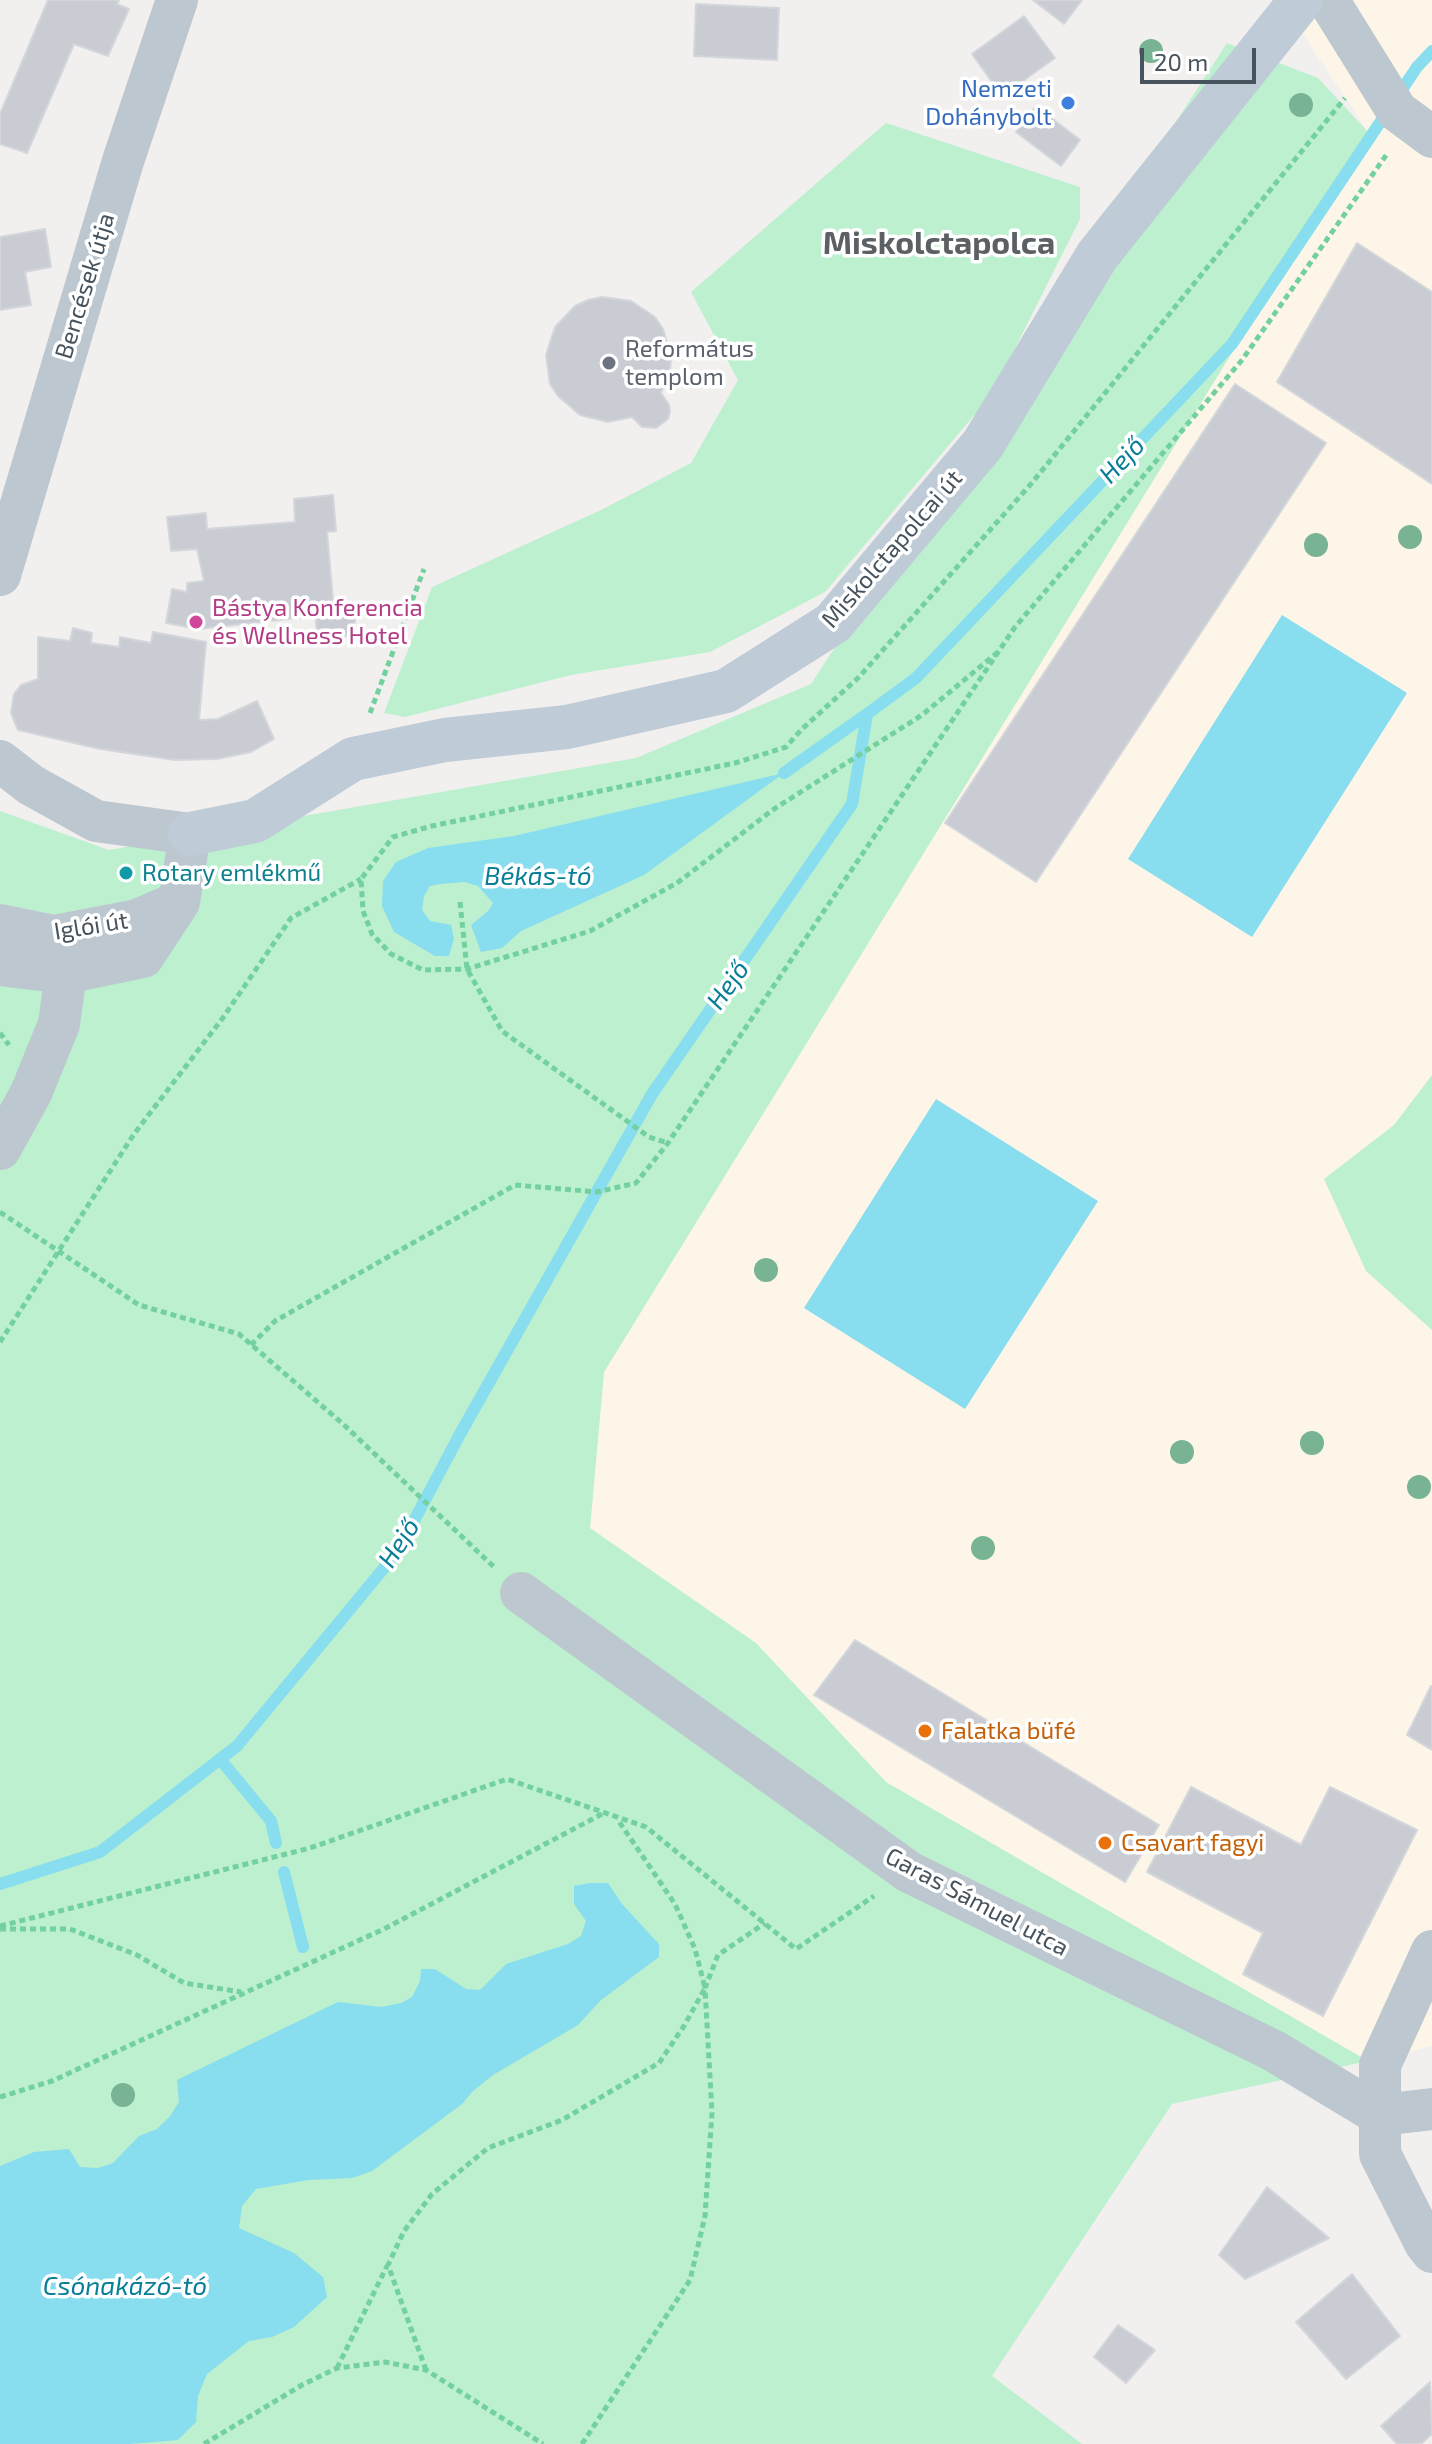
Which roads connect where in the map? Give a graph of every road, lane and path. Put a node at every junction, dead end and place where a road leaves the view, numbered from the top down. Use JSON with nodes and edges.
{"nodes":[{"id":1,"x":177,"y":0,"type":"edge"},
{"id":2,"x":1301,"y":0,"type":"edge"},
{"id":3,"x":1328,"y":0,"type":"edge"},
{"id":4,"x":1421,"y":129,"type":"edge"},
{"id":5,"x":424,"y":569,"type":"dead end"},
{"id":6,"x":0,"y":575,"type":"edge"},
{"id":7,"x":353,"y":759,"type":"junction"},
{"id":8,"x":0,"y":761,"type":"edge"},
{"id":9,"x":190,"y":834,"type":"junction"},
{"id":10,"x":361,"y":879,"type":"dead end"},
{"id":11,"x":179,"y":902,"type":"junction"},
{"id":12,"x":460,"y":902,"type":"dead end"},
{"id":13,"x":0,"y":925,"type":"edge"},
{"id":14,"x":0,"y":965,"type":"edge"},
{"id":15,"x":66,"y":973,"type":"junction"},
{"id":16,"x":668,"y":1143,"type":"junction"},
{"id":17,"x":0,"y":1149,"type":"edge"},
{"id":18,"x":0,"y":1212,"type":"edge"},
{"id":19,"x":60,"y":1252,"type":"junction"},
{"id":20,"x":0,"y":1342,"type":"edge"},
{"id":21,"x":251,"y":1345,"type":"junction"},
{"id":22,"x":521,"y":1593,"type":"joint"},
{"id":23,"x":603,"y":1813,"type":"junction"},
{"id":24,"x":617,"y":1818,"type":"junction"},
{"id":25,"x":909,"y":1872,"type":"junction"},
{"id":26,"x":765,"y":1923,"type":"junction"},
{"id":27,"x":0,"y":1928,"type":"edge"},
{"id":28,"x":1432,"y":1951,"type":"edge"},
{"id":29,"x":705,"y":1988,"type":"junction"},
{"id":30,"x":244,"y":1992,"type":"junction"},
{"id":31,"x":0,"y":2097,"type":"edge"},
{"id":32,"x":1432,"y":2109,"type":"edge"},
{"id":33,"x":1380,"y":2115,"type":"junction"},
{"id":34,"x":1432,"y":2252,"type":"edge"},
{"id":35,"x":388,"y":2265,"type":"junction"},
{"id":36,"x":337,"y":2368,"type":"junction"},
{"id":37,"x":426,"y":2370,"type":"junction"},
{"id":38,"x":204,"y":2444,"type":"edge"},
{"id":39,"x":543,"y":2444,"type":"edge"},
{"id":40,"x":582,"y":2444,"type":"edge"}],
"edges":[{"from":1,"to":6,"type":"street","name":"Bencések útja"},
{"from":2,"to":7,"type":"street","name":"Miskolctapolcai út"},
{"from":3,"to":4,"type":"street"},
{"from":4,"to":16,"type":"path"},
{"from":5,"to":7,"type":"path"},
{"from":7,"to":9,"type":"street","name":"Miskolctapolcai út"},
{"from":8,"to":9,"type":"street"},
{"from":9,"to":11,"type":"street","name":"Iglói út"},
{"from":10,"to":19,"type":"path"},
{"from":11,"to":13,"type":"street","name":"Iglói út"},
{"from":11,"to":15,"type":"street","name":"Iglói út"},
{"from":12,"to":16,"type":"path"},
{"from":14,"to":15,"type":"street","name":"Iglói út"},
{"from":15,"to":17,"type":"street"},
{"from":16,"to":21,"type":"path"},
{"from":18,"to":19,"type":"path"},
{"from":19,"to":20,"type":"path"},
{"from":19,"to":21,"type":"path"},
{"from":21,"to":22,"type":"path"},
{"from":22,"to":25,"type":"street","name":"Garas Sámuel utca"},
{"from":23,"to":24,"type":"path"},
{"from":23,"to":27,"type":"path"},
{"from":23,"to":30,"type":"path"},
{"from":24,"to":26,"type":"path"},
{"from":24,"to":29,"type":"path"},
{"from":25,"to":26,"type":"path"},
{"from":25,"to":33,"type":"street","name":"Garas Sámuel utca"},
{"from":26,"to":29,"type":"path"},
{"from":27,"to":30,"type":"path"},
{"from":28,"to":33,"type":"street"},
{"from":29,"to":35,"type":"path"},
{"from":29,"to":40,"type":"path"},
{"from":30,"to":31,"type":"path"},
{"from":32,"to":33,"type":"street"},
{"from":33,"to":34,"type":"street"},
{"from":35,"to":36,"type":"path"},
{"from":35,"to":37,"type":"path"},
{"from":36,"to":37,"type":"path"},
{"from":36,"to":38,"type":"path"},
{"from":37,"to":39,"type":"path"}]}
